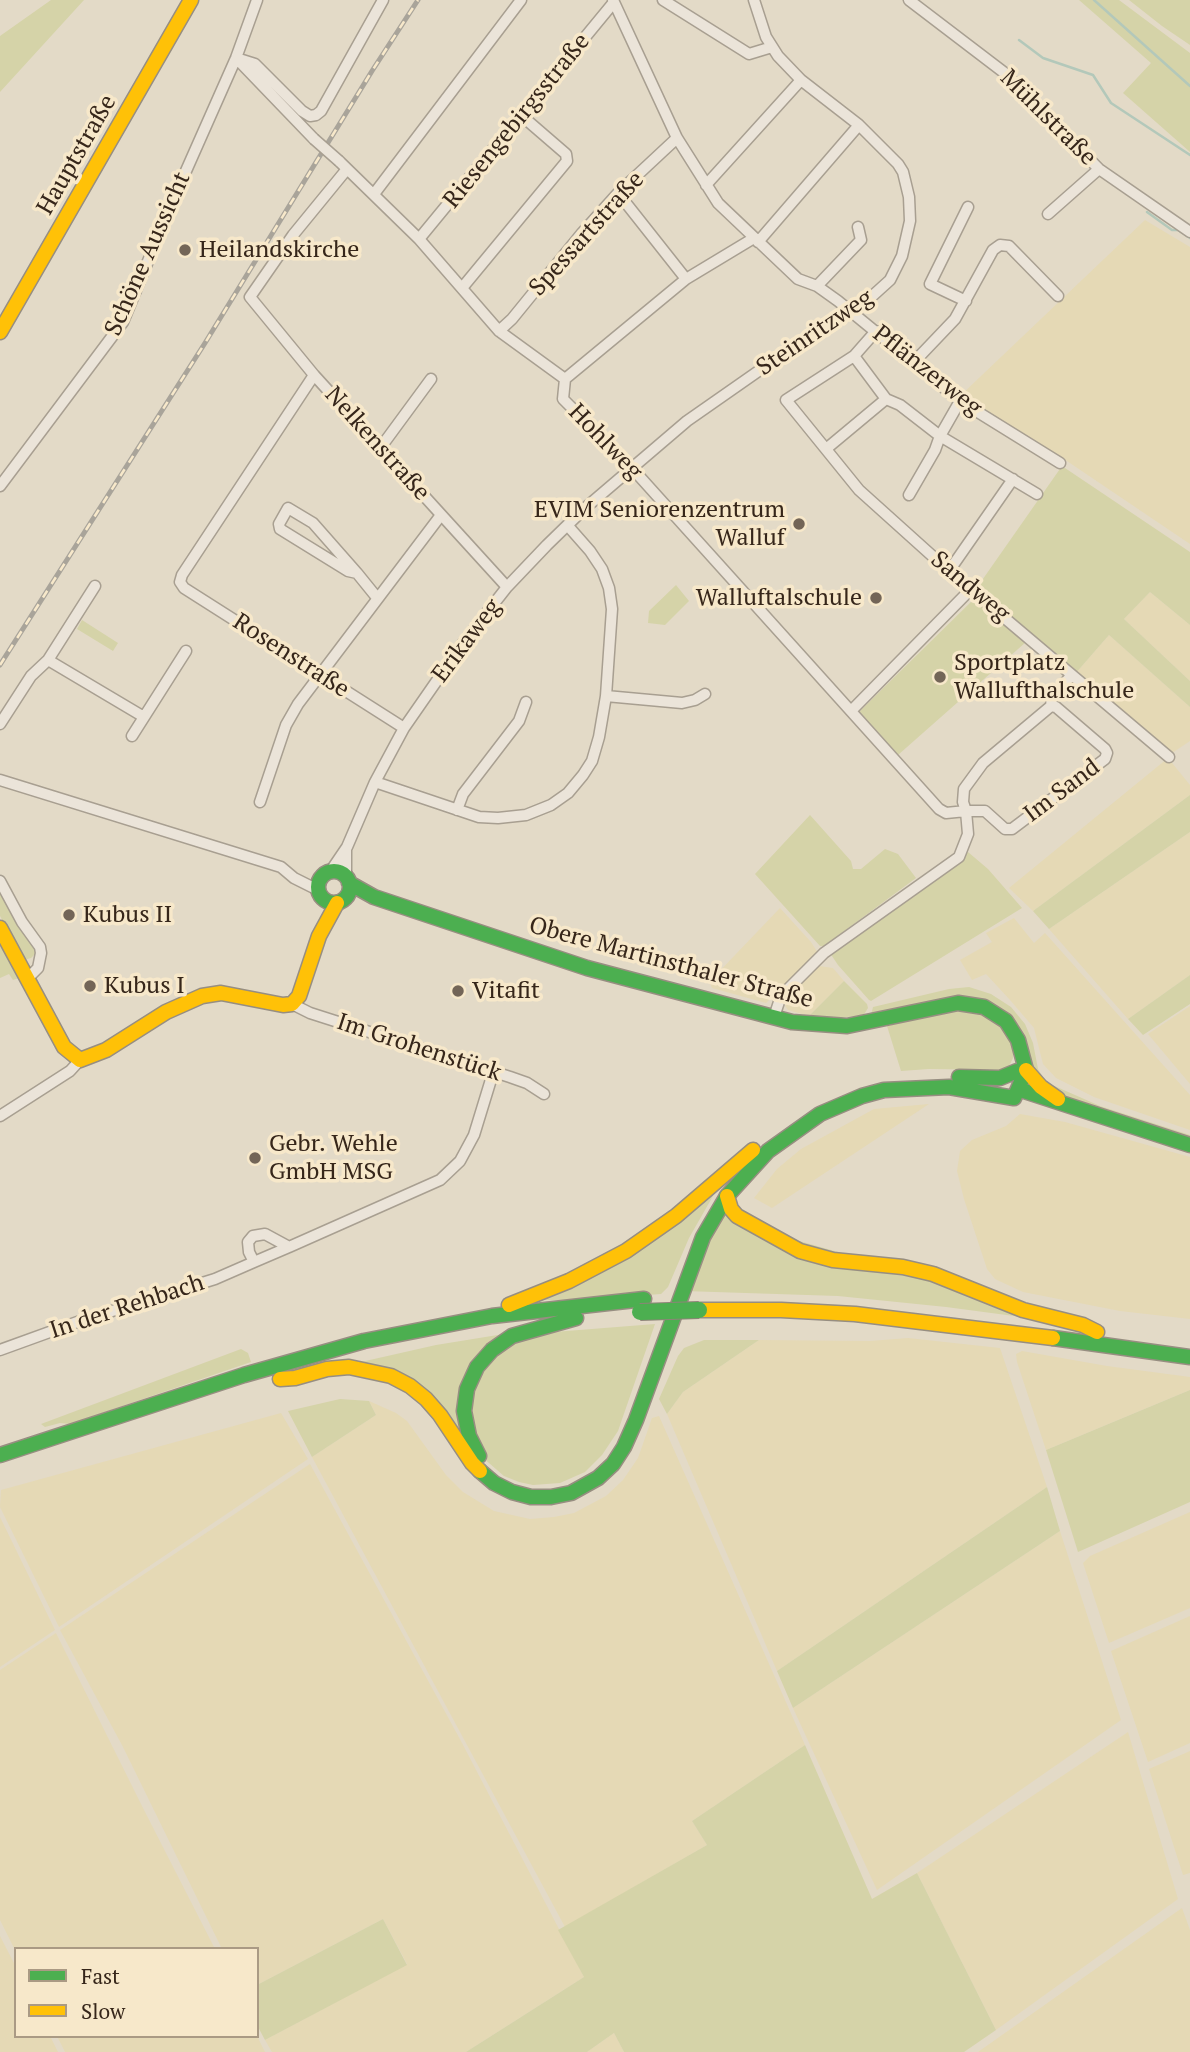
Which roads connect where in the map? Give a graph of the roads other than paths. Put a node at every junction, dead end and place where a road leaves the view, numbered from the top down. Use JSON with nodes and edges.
{"nodes":[{"id":1,"x":191,"y":0,"type":"edge"},
{"id":2,"x":257,"y":0,"type":"edge"},
{"id":3,"x":383,"y":0,"type":"edge"},
{"id":4,"x":521,"y":0,"type":"edge"},
{"id":5,"x":663,"y":0,"type":"edge"},
{"id":6,"x":754,"y":0,"type":"edge"},
{"id":7,"x":909,"y":0,"type":"edge"},
{"id":8,"x":614,"y":1,"type":"edge"},
{"id":9,"x":772,"y":47,"type":"junction"},
{"id":10,"x":236,"y":58,"type":"junction"},
{"id":11,"x":801,"y":80,"type":"junction"},
{"id":12,"x":522,"y":116,"type":"junction"},
{"id":13,"x":859,"y":125,"type":"junction"},
{"id":14,"x":677,"y":138,"type":"junction"},
{"id":15,"x":348,"y":169,"type":"junction"},
{"id":16,"x":1099,"y":169,"type":"junction"},
{"id":17,"x":706,"y":185,"type":"junction"},
{"id":18,"x":618,"y":193,"type":"junction"},
{"id":19,"x":374,"y":194,"type":"junction"},
{"id":20,"x":968,"y":207,"type":"dead end"},
{"id":21,"x":1048,"y":214,"type":"dead end"},
{"id":22,"x":858,"y":227,"type":"dead end"},
{"id":23,"x":1190,"y":232,"type":"edge"},
{"id":24,"x":419,"y":239,"type":"junction"},
{"id":25,"x":756,"y":240,"type":"junction"},
{"id":26,"x":686,"y":279,"type":"junction"},
{"id":27,"x":817,"y":286,"type":"junction"},
{"id":28,"x":462,"y":288,"type":"junction"},
{"id":29,"x":1058,"y":296,"type":"dead end"},
{"id":30,"x":967,"y":301,"type":"junction"},
{"id":31,"x":850,"y":312,"type":"junction"},
{"id":32,"x":499,"y":331,"type":"junction"},
{"id":33,"x":876,"y":331,"type":"junction"},
{"id":34,"x":0,"y":332,"type":"edge"},
{"id":35,"x":854,"y":356,"type":"junction"},
{"id":36,"x":914,"y":362,"type":"junction"},
{"id":37,"x":314,"y":375,"type":"junction"},
{"id":38,"x":431,"y":379,"type":"dead end"},
{"id":39,"x":565,"y":379,"type":"junction"},
{"id":40,"x":886,"y":398,"type":"junction"},
{"id":41,"x":960,"y":401,"type":"junction"},
{"id":42,"x":940,"y":436,"type":"junction"},
{"id":43,"x":382,"y":447,"type":"junction"},
{"id":44,"x":826,"y":449,"type":"junction"},
{"id":45,"x":1060,"y":463,"type":"dead end"},
{"id":46,"x":631,"y":467,"type":"junction"},
{"id":47,"x":1013,"y":479,"type":"junction"},
{"id":48,"x":0,"y":486,"type":"edge"},
{"id":49,"x":1037,"y":494,"type":"dead end"},
{"id":50,"x":909,"y":495,"type":"dead end"},
{"id":51,"x":441,"y":515,"type":"junction"},
{"id":52,"x":568,"y":526,"type":"junction"},
{"id":53,"x":950,"y":571,"type":"junction"},
{"id":54,"x":357,"y":573,"type":"junction"},
{"id":55,"x":95,"y":586,"type":"dead end"},
{"id":56,"x":508,"y":587,"type":"junction"},
{"id":57,"x":971,"y":589,"type":"junction"},
{"id":58,"x":377,"y":598,"type":"junction"},
{"id":59,"x":186,"y":651,"type":"dead end"},
{"id":60,"x":48,"y":660,"type":"junction"},
{"id":61,"x":320,"y":676,"type":"junction"},
{"id":62,"x":1070,"y":677,"type":"dead end"},
{"id":63,"x":705,"y":694,"type":"dead end"},
{"id":64,"x":606,"y":696,"type":"junction"},
{"id":65,"x":526,"y":702,"type":"dead end"},
{"id":66,"x":1051,"y":706,"type":"junction"},
{"id":67,"x":851,"y":712,"type":"junction"},
{"id":68,"x":144,"y":717,"type":"junction"},
{"id":69,"x":0,"y":724,"type":"edge"},
{"id":70,"x":404,"y":728,"type":"junction"},
{"id":71,"x":132,"y":736,"type":"dead end"},
{"id":72,"x":1169,"y":757,"type":"dead end"},
{"id":73,"x":0,"y":780,"type":"edge"},
{"id":74,"x":374,"y":782,"type":"junction"},
{"id":75,"x":260,"y":802,"type":"dead end"},
{"id":76,"x":457,"y":810,"type":"junction"},
{"id":77,"x":966,"y":811,"type":"junction"},
{"id":78,"x":346,"y":847,"type":"junction"},
{"id":79,"x":330,"y":872,"type":"joint"},
{"id":80,"x":0,"y":881,"type":"edge"},
{"id":81,"x":336,"y":891,"type":"junction"},
{"id":82,"x":0,"y":928,"type":"edge"},
{"id":83,"x":27,"y":978,"type":"junction"},
{"id":84,"x":292,"y":1004,"type":"junction"},
{"id":85,"x":774,"y":1017,"type":"junction"},
{"id":86,"x":85,"y":1058,"type":"junction"},
{"id":87,"x":1022,"y":1070,"type":"junction"},
{"id":88,"x":493,"y":1073,"type":"junction"},
{"id":89,"x":949,"y":1076,"type":"junction"},
{"id":90,"x":1015,"y":1092,"type":"junction"},
{"id":91,"x":544,"y":1094,"type":"dead end"},
{"id":92,"x":1065,"y":1104,"type":"junction"},
{"id":93,"x":0,"y":1116,"type":"edge"},
{"id":94,"x":1124,"y":1124,"type":"junction"},
{"id":95,"x":1190,"y":1145,"type":"edge"},
{"id":96,"x":746,"y":1156,"type":"junction"},
{"id":97,"x":727,"y":1196,"type":"junction"},
{"id":98,"x":289,"y":1247,"type":"junction"},
{"id":99,"x":254,"y":1262,"type":"junction"},
{"id":100,"x":700,"y":1304,"type":"junction"},
{"id":101,"x":642,"y":1306,"type":"junction"},
{"id":102,"x":576,"y":1318,"type":"junction"},
{"id":103,"x":454,"y":1322,"type":"junction"},
{"id":104,"x":1097,"y":1332,"type":"junction"},
{"id":105,"x":1190,"y":1344,"type":"edge"},
{"id":106,"x":0,"y":1350,"type":"edge"},
{"id":107,"x":1190,"y":1357,"type":"edge"},
{"id":108,"x":278,"y":1372,"type":"junction"},
{"id":109,"x":248,"y":1381,"type":"junction"},
{"id":110,"x":0,"y":1455,"type":"edge"},
{"id":111,"x":0,"y":1469,"type":"edge"}],
"edges":[{"from":1,"to":34,"type":"main road","name":"Hauptstraße"},
{"from":2,"to":10,"type":"street","name":"Schöne Aussicht"},
{"from":3,"to":10,"type":"street"},
{"from":4,"to":19,"type":"street"},
{"from":5,"to":9,"type":"street"},
{"from":6,"to":9,"type":"street","name":"Steinritzweg"},
{"from":7,"to":16,"type":"street","name":"Mühlstraße"},
{"from":8,"to":12,"type":"street","name":"Riesengebirgsstraße"},
{"from":8,"to":14,"type":"street","name":"Pflänzerweg"},
{"from":9,"to":11,"type":"street","name":"Steinritzweg"},
{"from":10,"to":15,"type":"street","name":"Hohlweg","bridge":true},
{"from":10,"to":48,"type":"street","name":"Schöne Aussicht"},
{"from":11,"to":13,"type":"street","name":"Steinritzweg"},
{"from":11,"to":17,"type":"street"},
{"from":12,"to":24,"type":"street","name":"Riesengebirgsstraße"},
{"from":12,"to":28,"type":"street"},
{"from":13,"to":25,"type":"street"},
{"from":13,"to":31,"type":"street","name":"Steinritzweg"},
{"from":14,"to":17,"type":"street","name":"Pflänzerweg"},
{"from":14,"to":18,"type":"street","name":"Spessartstraße"},
{"from":15,"to":19,"type":"street","name":"Hohlweg"},
{"from":15,"to":37,"type":"street","name":"Nelkenstraße"},
{"from":16,"to":21,"type":"street"},
{"from":16,"to":23,"type":"street","name":"Mühlstraße"},
{"from":17,"to":25,"type":"street","name":"Pflänzerweg"},
{"from":18,"to":26,"type":"street"},
{"from":18,"to":32,"type":"street","name":"Spessartstraße"},
{"from":19,"to":24,"type":"street","name":"Hohlweg"},
{"from":20,"to":30,"type":"street"},
{"from":22,"to":27,"type":"street"},
{"from":24,"to":28,"type":"street","name":"Hohlweg"},
{"from":25,"to":26,"type":"street"},
{"from":25,"to":27,"type":"street","name":"Pflänzerweg"},
{"from":26,"to":39,"type":"street"},
{"from":27,"to":31,"type":"street","name":"Pflänzerweg"},
{"from":28,"to":32,"type":"street","name":"Hohlweg"},
{"from":29,"to":30,"type":"street"},
{"from":30,"to":36,"type":"street"},
{"from":31,"to":33,"type":"street","name":"Pflänzerweg"},
{"from":31,"to":46,"type":"street","name":"Steinritzweg"},
{"from":32,"to":39,"type":"street","name":"Hohlweg"},
{"from":33,"to":35,"type":"street"},
{"from":33,"to":36,"type":"street","name":"Pflänzerweg"},
{"from":35,"to":40,"type":"street"},
{"from":35,"to":44,"type":"street","name":"Sandweg"},
{"from":36,"to":41,"type":"street","name":"Pflänzerweg"},
{"from":37,"to":43,"type":"street","name":"Nelkenstraße"},
{"from":37,"to":61,"type":"street","name":"Rosenstraße"},
{"from":38,"to":43,"type":"street"},
{"from":39,"to":46,"type":"street","name":"Hohlweg"},
{"from":40,"to":42,"type":"street"},
{"from":40,"to":44,"type":"street"},
{"from":41,"to":42,"type":"street"},
{"from":41,"to":45,"type":"street","name":"Pflänzerweg"},
{"from":42,"to":47,"type":"street"},
{"from":42,"to":50,"type":"street"},
{"from":43,"to":51,"type":"street","name":"Nelkenstraße"},
{"from":44,"to":53,"type":"street","name":"Sandweg"},
{"from":46,"to":52,"type":"street","name":"Erikaweg"},
{"from":46,"to":67,"type":"street","name":"Hohlweg"},
{"from":47,"to":49,"type":"street"},
{"from":47,"to":53,"type":"street"},
{"from":51,"to":56,"type":"street","name":"Nelkenstraße"},
{"from":51,"to":58,"type":"street"},
{"from":52,"to":56,"type":"street","name":"Erikaweg"},
{"from":52,"to":64,"type":"street"},
{"from":53,"to":57,"type":"street","name":"Sandweg"},
{"from":54,"to":54,"type":"street"},
{"from":54,"to":58,"type":"street"},
{"from":55,"to":60,"type":"street"},
{"from":56,"to":70,"type":"street","name":"Erikaweg"},
{"from":57,"to":67,"type":"street"},
{"from":57,"to":72,"type":"street","name":"Sandweg"},
{"from":58,"to":61,"type":"street"},
{"from":59,"to":68,"type":"street"},
{"from":60,"to":68,"type":"street"},
{"from":60,"to":69,"type":"street"},
{"from":61,"to":70,"type":"street","name":"Rosenstraße"},
{"from":61,"to":75,"type":"street"},
{"from":62,"to":66,"type":"street"},
{"from":63,"to":64,"type":"street"},
{"from":64,"to":76,"type":"street"},
{"from":65,"to":76,"type":"street"},
{"from":66,"to":77,"type":"street"},
{"from":66,"to":77,"type":"street","name":"Im Sand"},
{"from":67,"to":77,"type":"street","name":"Hohlweg"},
{"from":68,"to":71,"type":"street"},
{"from":70,"to":74,"type":"street","name":"Erikaweg"},
{"from":73,"to":81,"type":"street"},
{"from":74,"to":76,"type":"street"},
{"from":74,"to":78,"type":"street","name":"Erikaweg"},
{"from":77,"to":85,"type":"street"},
{"from":78,"to":79,"type":"street","name":"Erikaweg"},
{"from":78,"to":81,"type":"street","name":"Erikaweg"},
{"from":79,"to":81,"type":"main road","name":"Obere Martinsthaler Straße"},
{"from":80,"to":83,"type":"street"},
{"from":81,"to":84,"type":"main road"},
{"from":81,"to":85,"type":"main road","name":"Obere Martinsthaler Straße"},
{"from":82,"to":83,"type":"main road"},
{"from":83,"to":86,"type":"main road"},
{"from":84,"to":86,"type":"main road"},
{"from":84,"to":88,"type":"street","name":"Im Grohenstück"},
{"from":85,"to":87,"type":"main road","name":"Obere Martinsthaler Straße"},
{"from":86,"to":93,"type":"street"},
{"from":87,"to":89,"type":"main road"},
{"from":87,"to":90,"type":"main road","name":"Obere Martinsthaler Straße"},
{"from":87,"to":92,"type":"main road"},
{"from":88,"to":91,"type":"street","name":"Im Grohenstück"},
{"from":88,"to":98,"type":"street","name":"In der Rehbach"},
{"from":89,"to":90,"type":"main road"},
{"from":89,"to":96,"type":"main road"},
{"from":90,"to":92,"type":"main road"},
{"from":90,"to":94,"type":"main road"},
{"from":90,"to":97,"type":"main road"},
{"from":92,"to":94,"type":"main road"},
{"from":94,"to":95,"type":"main road"},
{"from":96,"to":102,"type":"main road"},
{"from":96,"to":103,"type":"main road"},
{"from":97,"to":104,"type":"main road"},
{"from":97,"to":108,"type":"main road"},
{"from":98,"to":99,"type":"street","name":"In der Rehbach"},
{"from":98,"to":99,"type":"street"},
{"from":99,"to":106,"type":"street","name":"In der Rehbach"},
{"from":100,"to":101,"type":"main road","bridge":true},
{"from":100,"to":104,"type":"main road"},
{"from":100,"to":107,"type":"main road"},
{"from":101,"to":102,"type":"main road"},
{"from":101,"to":103,"type":"main road"},
{"from":102,"to":108,"type":"main road"},
{"from":103,"to":108,"type":"main road"},
{"from":104,"to":105,"type":"main road"},
{"from":108,"to":109,"type":"main road"},
{"from":109,"to":110,"type":"main road"},
{"from":109,"to":111,"type":"main road"}]}
